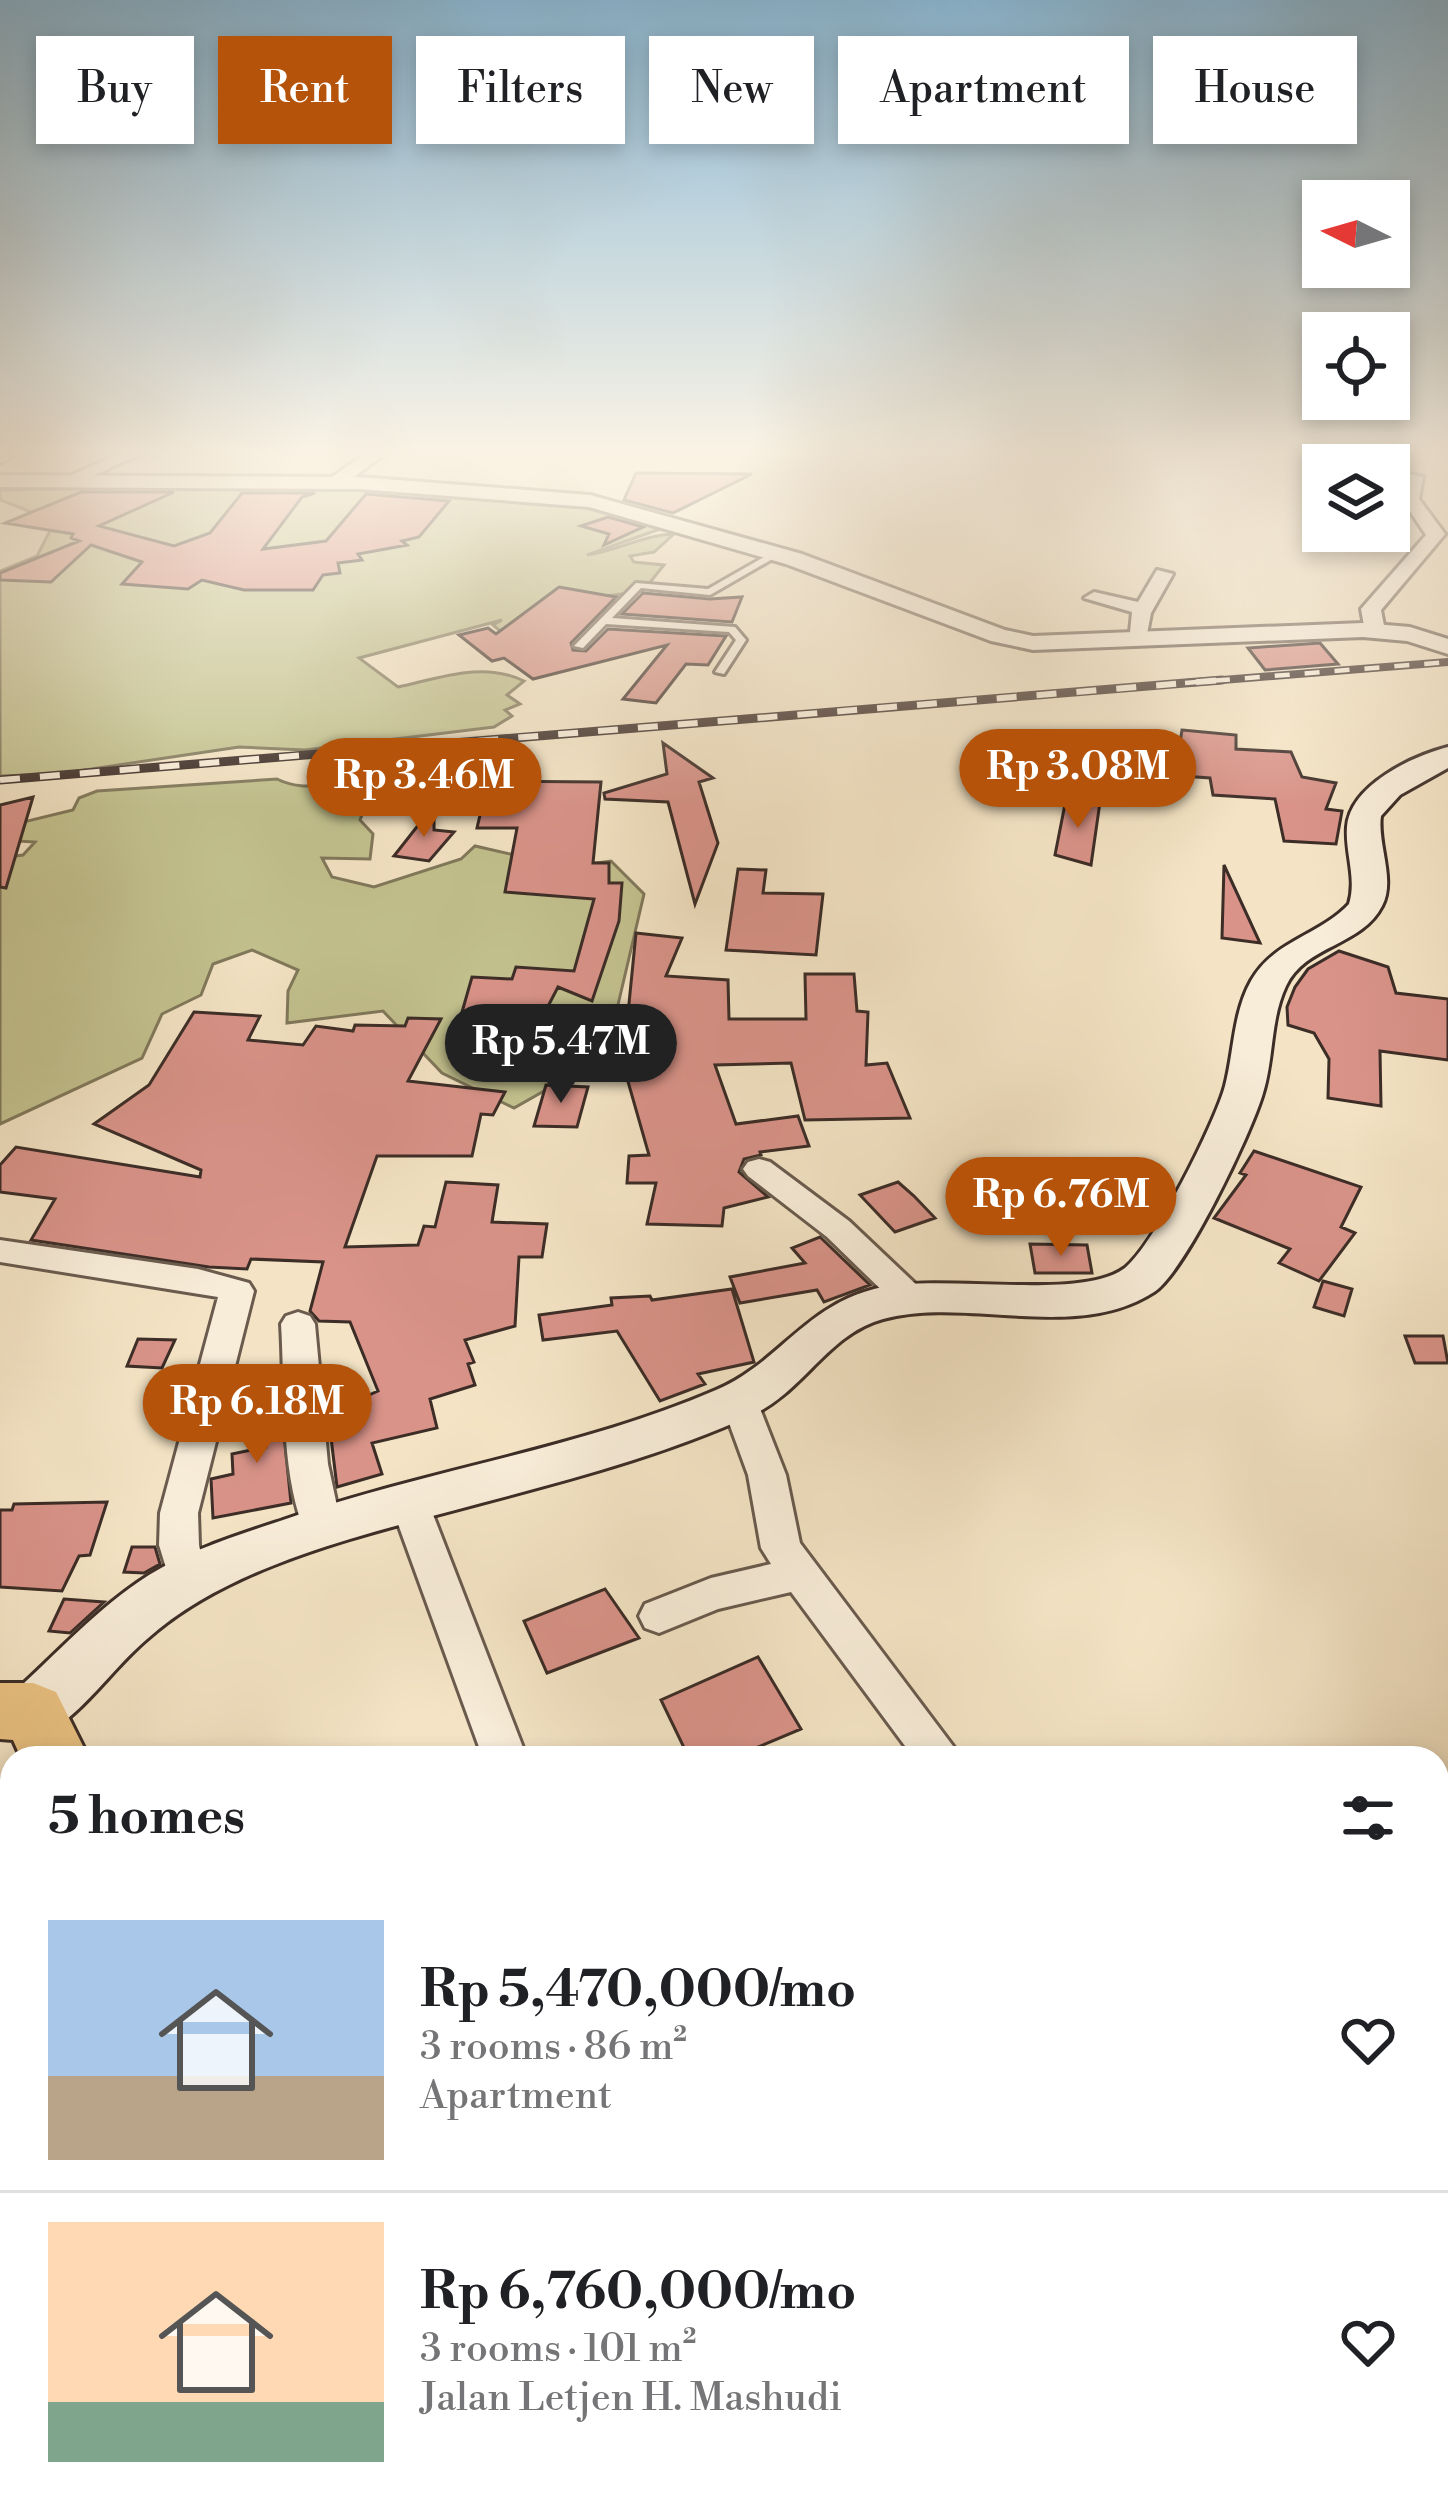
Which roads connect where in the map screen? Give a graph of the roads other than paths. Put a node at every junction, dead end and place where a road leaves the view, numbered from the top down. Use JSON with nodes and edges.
{"nodes":[{"id":1,"x":744,"y":572,"type":"edge"},
{"id":2,"x":826,"y":572,"type":"edge"},
{"id":3,"x":1402,"y":572,"type":"edge"},
{"id":4,"x":1164,"y":574,"type":"dead end"},
{"id":5,"x":1094,"y":598,"type":"dead end"},
{"id":6,"x":1144,"y":609,"type":"junction"},
{"id":7,"x":605,"y":621,"type":"junction"},
{"id":8,"x":1375,"y":631,"type":"junction"},
{"id":9,"x":1136,"y":639,"type":"junction"},
{"id":10,"x":579,"y":646,"type":"dead end"},
{"id":11,"x":1448,"y":647,"type":"edge"},
{"id":12,"x":720,"y":672,"type":"dead end"},
{"id":13,"x":1448,"y":756,"type":"edge"},
{"id":14,"x":759,"y":1168,"type":"dead end"},
{"id":15,"x":0,"y":1251,"type":"edge"},
{"id":16,"x":911,"y":1299,"type":"junction"},
{"id":17,"x":298,"y":1324,"type":"dead end"},
{"id":18,"x":739,"y":1401,"type":"junction"},
{"id":19,"x":408,"y":1499,"type":"junction"},
{"id":20,"x":323,"y":1529,"type":"junction"},
{"id":21,"x":800,"y":1574,"type":"junction"},
{"id":22,"x":187,"y":1580,"type":"junction"},
{"id":23,"x":659,"y":1616,"type":"dead end"},
{"id":24,"x":29,"y":1727,"type":"edge"},
{"id":25,"x":501,"y":1746,"type":"edge"},
{"id":26,"x":931,"y":1746,"type":"edge"}],
"edges":[{"from":1,"to":7,"type":"lane"},
{"from":2,"to":9,"type":"street"},
{"from":3,"to":8,"type":"street"},
{"from":4,"to":6,"type":"street"},
{"from":5,"to":6,"type":"street"},
{"from":6,"to":9,"type":"street"},
{"from":7,"to":10,"type":"lane"},
{"from":7,"to":12,"type":"lane"},
{"from":8,"to":9,"type":"street"},
{"from":8,"to":11,"type":"street"},
{"from":13,"to":16,"type":"main road"},
{"from":14,"to":16,"type":"street"},
{"from":15,"to":22,"type":"street"},
{"from":16,"to":18,"type":"main road"},
{"from":17,"to":20,"type":"street"},
{"from":18,"to":19,"type":"main road"},
{"from":18,"to":21,"type":"street"},
{"from":19,"to":20,"type":"main road"},
{"from":19,"to":25,"type":"street"},
{"from":20,"to":22,"type":"main road"},
{"from":21,"to":23,"type":"street"},
{"from":21,"to":26,"type":"street"},
{"from":22,"to":24,"type":"main road"}]}
